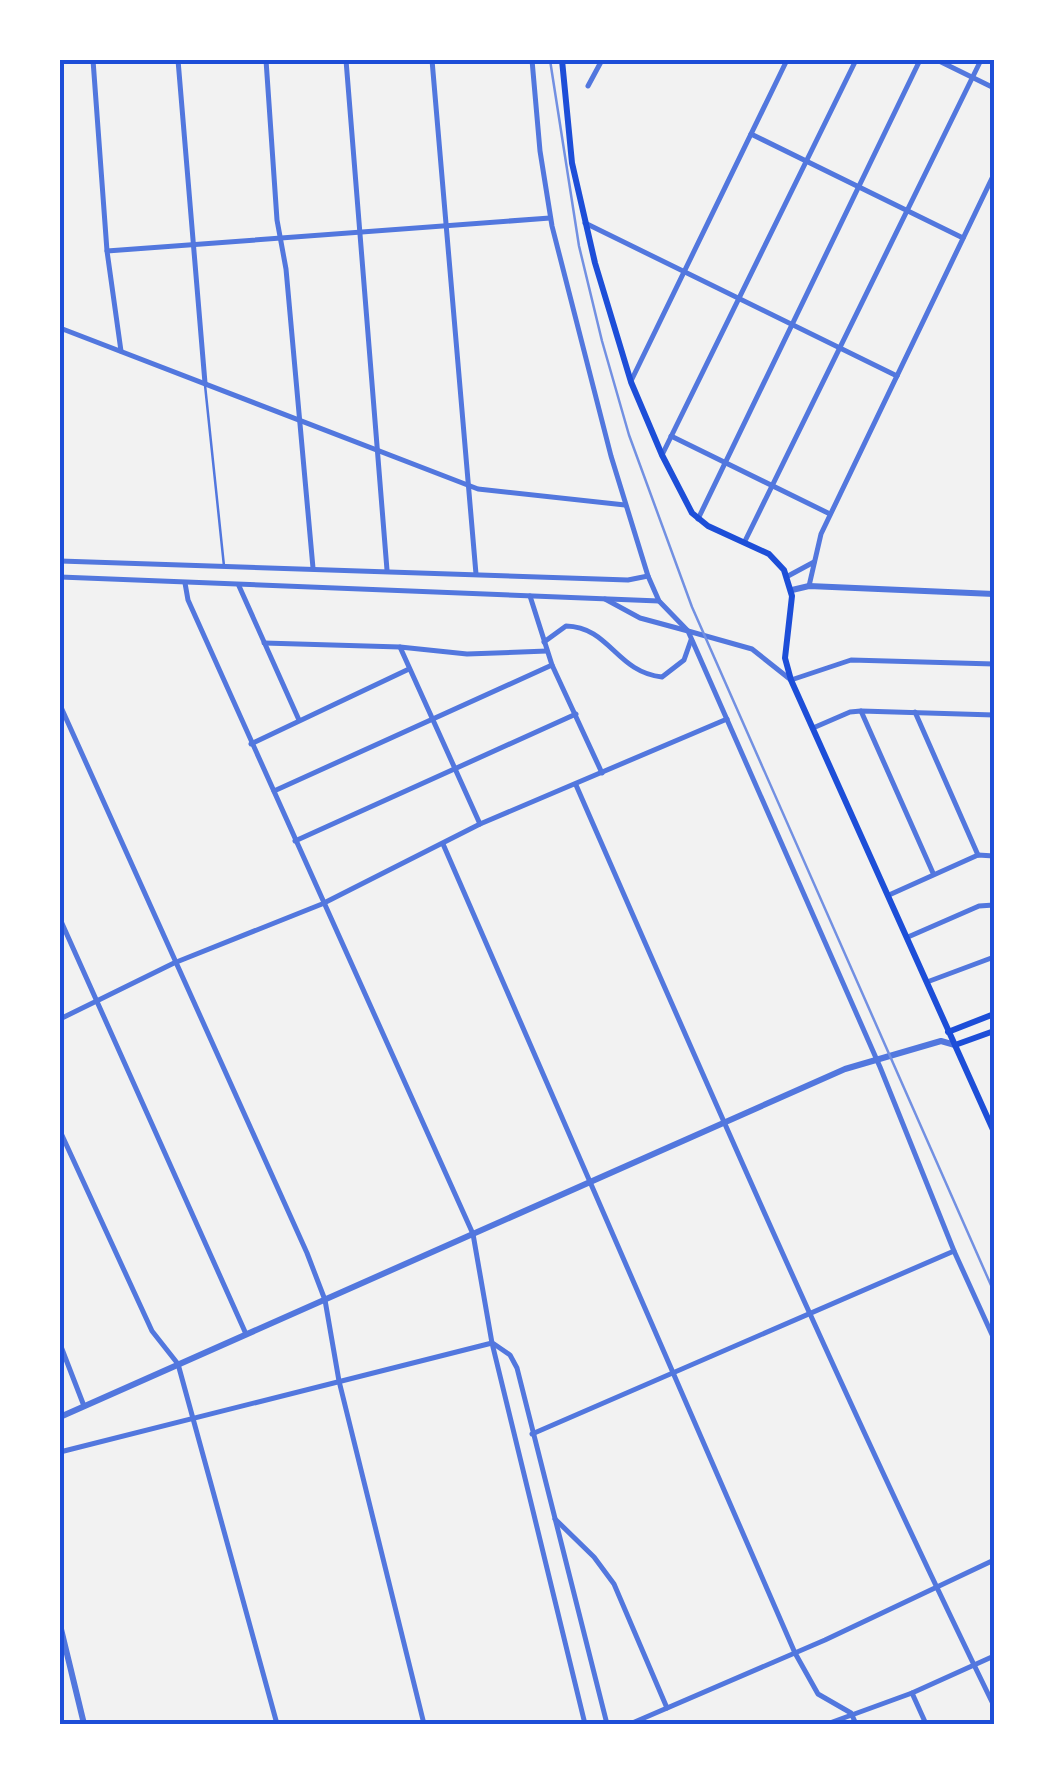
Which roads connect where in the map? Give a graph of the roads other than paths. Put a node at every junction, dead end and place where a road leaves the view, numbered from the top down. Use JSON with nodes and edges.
{"nodes":[{"id":1,"x":92,"y":60,"type":"edge"},
{"id":2,"x":178,"y":60,"type":"edge"},
{"id":3,"x":266,"y":60,"type":"edge"},
{"id":4,"x":346,"y":60,"type":"edge"},
{"id":5,"x":432,"y":60,"type":"edge"},
{"id":6,"x":532,"y":60,"type":"edge"},
{"id":7,"x":562,"y":60,"type":"edge"},
{"id":8,"x":602,"y":60,"type":"edge"},
{"id":9,"x":788,"y":60,"type":"edge"},
{"id":10,"x":856,"y":60,"type":"edge"},
{"id":11,"x":920,"y":60,"type":"edge"},
{"id":12,"x":937,"y":60,"type":"edge"},
{"id":13,"x":980,"y":60,"type":"edge"},
{"id":14,"x":972,"y":77,"type":"junction"},
{"id":15,"x":588,"y":86,"type":"dead end"},
{"id":16,"x":994,"y":88,"type":"edge"},
{"id":17,"x":752,"y":134,"type":"junction"},
{"id":18,"x":806,"y":161,"type":"junction"},
{"id":19,"x":994,"y":174,"type":"edge"},
{"id":20,"x":859,"y":187,"type":"junction"},
{"id":21,"x":907,"y":210,"type":"junction"},
{"id":22,"x":550,"y":218,"type":"junction"},
{"id":23,"x":586,"y":223,"type":"junction"},
{"id":24,"x":445,"y":226,"type":"junction"},
{"id":25,"x":360,"y":230,"type":"junction"},
{"id":26,"x":281,"y":237,"type":"junction"},
{"id":27,"x":963,"y":238,"type":"junction"},
{"id":28,"x":192,"y":244,"type":"junction"},
{"id":29,"x":107,"y":250,"type":"junction"},
{"id":30,"x":684,"y":272,"type":"junction"},
{"id":31,"x":739,"y":298,"type":"junction"},
{"id":32,"x":792,"y":324,"type":"junction"},
{"id":33,"x":60,"y":328,"type":"edge"},
{"id":34,"x":840,"y":348,"type":"junction"},
{"id":35,"x":121,"y":351,"type":"junction"},
{"id":36,"x":897,"y":376,"type":"junction"},
{"id":37,"x":630,"y":382,"type":"junction"},
{"id":38,"x":205,"y":383,"type":"junction"},
{"id":39,"x":298,"y":418,"type":"junction"},
{"id":40,"x":671,"y":436,"type":"junction"},
{"id":41,"x":377,"y":450,"type":"junction"},
{"id":42,"x":662,"y":455,"type":"junction"},
{"id":43,"x":725,"y":462,"type":"junction"},
{"id":44,"x":466,"y":485,"type":"junction"},
{"id":45,"x":772,"y":485,"type":"junction"},
{"id":46,"x":626,"y":505,"type":"junction"},
{"id":47,"x":831,"y":514,"type":"junction"},
{"id":48,"x":698,"y":518,"type":"junction"},
{"id":49,"x":745,"y":541,"type":"junction"},
{"id":50,"x":60,"y":561,"type":"edge"},
{"id":51,"x":814,"y":562,"type":"junction"},
{"id":52,"x":224,"y":566,"type":"junction"},
{"id":53,"x":313,"y":568,"type":"junction"},
{"id":54,"x":387,"y":571,"type":"junction"},
{"id":55,"x":476,"y":574,"type":"junction"},
{"id":56,"x":648,"y":576,"type":"junction"},
{"id":57,"x":788,"y":576,"type":"junction"},
{"id":58,"x":60,"y":578,"type":"edge"},
{"id":59,"x":185,"y":582,"type":"junction"},
{"id":60,"x":239,"y":585,"type":"junction"},
{"id":61,"x":810,"y":586,"type":"junction"},
{"id":62,"x":792,"y":590,"type":"junction"},
{"id":63,"x":994,"y":594,"type":"edge"},
{"id":64,"x":530,"y":596,"type":"junction"},
{"id":65,"x":605,"y":599,"type":"junction"},
{"id":66,"x":659,"y":601,"type":"junction"},
{"id":67,"x":688,"y":632,"type":"junction"},
{"id":68,"x":691,"y":640,"type":"junction"},
{"id":69,"x":544,"y":642,"type":"junction"},
{"id":70,"x":264,"y":643,"type":"junction"},
{"id":71,"x":400,"y":647,"type":"junction"},
{"id":72,"x":547,"y":651,"type":"junction"},
{"id":73,"x":994,"y":664,"type":"edge"},
{"id":74,"x":552,"y":665,"type":"junction"},
{"id":75,"x":409,"y":670,"type":"junction"},
{"id":76,"x":790,"y":680,"type":"junction"},
{"id":77,"x":60,"y":706,"type":"edge"},
{"id":78,"x":860,"y":711,"type":"junction"},
{"id":79,"x":914,"y":712,"type":"junction"},
{"id":80,"x":576,"y":714,"type":"junction"},
{"id":81,"x":994,"y":716,"type":"edge"},
{"id":82,"x":727,"y":719,"type":"junction"},
{"id":83,"x":299,"y":720,"type":"junction"},
{"id":84,"x":431,"y":720,"type":"junction"},
{"id":85,"x":813,"y":728,"type":"junction"},
{"id":86,"x":251,"y":744,"type":"junction"},
{"id":87,"x":454,"y":769,"type":"junction"},
{"id":88,"x":602,"y":773,"type":"junction"},
{"id":89,"x":576,"y":784,"type":"junction"},
{"id":90,"x":274,"y":792,"type":"junction"},
{"id":91,"x":480,"y":824,"type":"junction"},
{"id":92,"x":295,"y":841,"type":"junction"},
{"id":93,"x":442,"y":844,"type":"junction"},
{"id":94,"x":978,"y":855,"type":"junction"},
{"id":95,"x":994,"y":856,"type":"edge"},
{"id":96,"x":933,"y":873,"type":"junction"},
{"id":97,"x":890,"y":895,"type":"junction"},
{"id":98,"x":322,"y":904,"type":"junction"},
{"id":99,"x":994,"y":905,"type":"edge"},
{"id":100,"x":60,"y":918,"type":"edge"},
{"id":101,"x":908,"y":937,"type":"junction"},
{"id":102,"x":994,"y":957,"type":"edge"},
{"id":103,"x":174,"y":963,"type":"junction"},
{"id":104,"x":928,"y":982,"type":"junction"},
{"id":105,"x":98,"y":1001,"type":"junction"},
{"id":106,"x":994,"y":1014,"type":"edge"},
{"id":107,"x":60,"y":1020,"type":"edge"},
{"id":108,"x":948,"y":1032,"type":"junction"},
{"id":109,"x":994,"y":1032,"type":"edge"},
{"id":110,"x":941,"y":1041,"type":"junction"},
{"id":111,"x":954,"y":1045,"type":"junction"},
{"id":112,"x":876,"y":1059,"type":"junction"},
{"id":113,"x":723,"y":1122,"type":"junction"},
{"id":114,"x":60,"y":1131,"type":"edge"},
{"id":115,"x":994,"y":1132,"type":"edge"},
{"id":116,"x":588,"y":1181,"type":"junction"},
{"id":117,"x":473,"y":1234,"type":"junction"},
{"id":118,"x":954,"y":1251,"type":"junction"},
{"id":119,"x":326,"y":1300,"type":"junction"},
{"id":120,"x":811,"y":1313,"type":"junction"},
{"id":121,"x":246,"y":1334,"type":"junction"},
{"id":122,"x":994,"y":1339,"type":"edge"},
{"id":123,"x":492,"y":1343,"type":"junction"},
{"id":124,"x":60,"y":1344,"type":"edge"},
{"id":125,"x":178,"y":1364,"type":"junction"},
{"id":126,"x":672,"y":1373,"type":"junction"},
{"id":127,"x":340,"y":1381,"type":"junction"},
{"id":128,"x":84,"y":1406,"type":"junction"},
{"id":129,"x":60,"y":1417,"type":"edge"},
{"id":130,"x":193,"y":1418,"type":"junction"},
{"id":131,"x":532,"y":1434,"type":"junction"},
{"id":132,"x":520,"y":1450,"type":"junction"},
{"id":133,"x":60,"y":1452,"type":"edge"},
{"id":134,"x":540,"y":1466,"type":"junction"},
{"id":135,"x":554,"y":1518,"type":"junction"},
{"id":136,"x":994,"y":1560,"type":"edge"},
{"id":137,"x":936,"y":1587,"type":"junction"},
{"id":138,"x":60,"y":1625,"type":"edge"},
{"id":139,"x":794,"y":1653,"type":"junction"},
{"id":140,"x":994,"y":1656,"type":"edge"},
{"id":141,"x":974,"y":1664,"type":"junction"},
{"id":142,"x":912,"y":1693,"type":"junction"},
{"id":143,"x":994,"y":1706,"type":"edge"},
{"id":144,"x":666,"y":1708,"type":"junction"},
{"id":145,"x":851,"y":1713,"type":"junction"},
{"id":146,"x":84,"y":1724,"type":"edge"},
{"id":147,"x":276,"y":1724,"type":"edge"},
{"id":148,"x":424,"y":1724,"type":"edge"},
{"id":149,"x":585,"y":1724,"type":"edge"},
{"id":150,"x":607,"y":1724,"type":"edge"},
{"id":151,"x":630,"y":1724,"type":"edge"},
{"id":152,"x":827,"y":1724,"type":"edge"},
{"id":153,"x":856,"y":1724,"type":"edge"},
{"id":154,"x":926,"y":1724,"type":"edge"}],
"edges":[{"from":1,"to":29,"type":"street"},
{"from":2,"to":28,"type":"street"},
{"from":3,"to":26,"type":"street"},
{"from":4,"to":25,"type":"street"},
{"from":5,"to":24,"type":"street"},
{"from":6,"to":22,"type":"street"},
{"from":7,"to":23,"type":"main road"},
{"from":8,"to":15,"type":"street"},
{"from":9,"to":17,"type":"street"},
{"from":10,"to":18,"type":"street"},
{"from":11,"to":20,"type":"street"},
{"from":12,"to":14,"type":"street"},
{"from":13,"to":14,"type":"street"},
{"from":14,"to":16,"type":"street"},
{"from":14,"to":21,"type":"street"},
{"from":17,"to":18,"type":"street"},
{"from":17,"to":30,"type":"street"},
{"from":18,"to":20,"type":"street"},
{"from":18,"to":31,"type":"street"},
{"from":19,"to":27,"type":"street"},
{"from":20,"to":21,"type":"street"},
{"from":20,"to":32,"type":"street"},
{"from":21,"to":27,"type":"street"},
{"from":21,"to":34,"type":"street"},
{"from":22,"to":24,"type":"street"},
{"from":22,"to":46,"type":"street"},
{"from":23,"to":30,"type":"street"},
{"from":23,"to":37,"type":"main road"},
{"from":24,"to":25,"type":"street"},
{"from":24,"to":44,"type":"street"},
{"from":25,"to":26,"type":"street"},
{"from":25,"to":41,"type":"street"},
{"from":26,"to":28,"type":"street"},
{"from":26,"to":39,"type":"street"},
{"from":27,"to":36,"type":"street"},
{"from":28,"to":29,"type":"street"},
{"from":28,"to":38,"type":"street"},
{"from":29,"to":35,"type":"street"},
{"from":30,"to":31,"type":"street"},
{"from":30,"to":37,"type":"street"},
{"from":31,"to":32,"type":"street"},
{"from":31,"to":40,"type":"street"},
{"from":32,"to":34,"type":"street"},
{"from":32,"to":43,"type":"street"},
{"from":33,"to":35,"type":"street"},
{"from":34,"to":36,"type":"street"},
{"from":34,"to":45,"type":"street"},
{"from":35,"to":38,"type":"street"},
{"from":36,"to":47,"type":"street"},
{"from":37,"to":42,"type":"main road"},
{"from":38,"to":39,"type":"street"},
{"from":38,"to":52,"type":"lane"},
{"from":39,"to":41,"type":"street"},
{"from":39,"to":53,"type":"street"},
{"from":40,"to":42,"type":"street"},
{"from":40,"to":43,"type":"street"},
{"from":41,"to":44,"type":"street"},
{"from":41,"to":54,"type":"street"},
{"from":42,"to":48,"type":"main road"},
{"from":43,"to":45,"type":"street"},
{"from":43,"to":48,"type":"street"},
{"from":44,"to":46,"type":"street"},
{"from":44,"to":55,"type":"street"},
{"from":45,"to":47,"type":"street"},
{"from":45,"to":49,"type":"street"},
{"from":46,"to":56,"type":"street"},
{"from":47,"to":51,"type":"street"},
{"from":48,"to":49,"type":"main road"},
{"from":49,"to":57,"type":"main road"},
{"from":50,"to":52,"type":"street"},
{"from":51,"to":57,"type":"street"},
{"from":51,"to":61,"type":"street"},
{"from":52,"to":53,"type":"street"},
{"from":53,"to":54,"type":"street"},
{"from":54,"to":55,"type":"street"},
{"from":55,"to":56,"type":"street"},
{"from":56,"to":66,"type":"street"},
{"from":57,"to":62,"type":"main road"},
{"from":58,"to":59,"type":"street"},
{"from":59,"to":60,"type":"street"},
{"from":59,"to":86,"type":"street"},
{"from":60,"to":64,"type":"street"},
{"from":60,"to":70,"type":"street"},
{"from":61,"to":62,"type":"street"},
{"from":61,"to":63,"type":"street"},
{"from":62,"to":76,"type":"main road"},
{"from":64,"to":65,"type":"street"},
{"from":64,"to":69,"type":"street"},
{"from":65,"to":66,"type":"street"},
{"from":65,"to":67,"type":"street"},
{"from":66,"to":67,"type":"street"},
{"from":67,"to":68,"type":"street"},
{"from":67,"to":76,"type":"street"},
{"from":68,"to":69,"type":"street"},
{"from":68,"to":82,"type":"street"},
{"from":69,"to":72,"type":"street"},
{"from":70,"to":71,"type":"street"},
{"from":70,"to":83,"type":"street"},
{"from":71,"to":72,"type":"street"},
{"from":71,"to":75,"type":"street"},
{"from":72,"to":74,"type":"street"},
{"from":73,"to":76,"type":"street"},
{"from":74,"to":80,"type":"street"},
{"from":74,"to":84,"type":"street"},
{"from":75,"to":83,"type":"street"},
{"from":75,"to":84,"type":"street"},
{"from":76,"to":85,"type":"main road"},
{"from":77,"to":103,"type":"street"},
{"from":78,"to":79,"type":"street"},
{"from":78,"to":85,"type":"street"},
{"from":78,"to":96,"type":"street"},
{"from":79,"to":81,"type":"street"},
{"from":79,"to":94,"type":"street"},
{"from":80,"to":87,"type":"street"},
{"from":80,"to":88,"type":"street"},
{"from":82,"to":88,"type":"street"},
{"from":82,"to":112,"type":"street"},
{"from":83,"to":86,"type":"street"},
{"from":84,"to":87,"type":"street"},
{"from":84,"to":90,"type":"street"},
{"from":85,"to":97,"type":"main road"},
{"from":86,"to":90,"type":"street"},
{"from":87,"to":91,"type":"street"},
{"from":87,"to":92,"type":"street"},
{"from":88,"to":89,"type":"street"},
{"from":89,"to":91,"type":"street"},
{"from":89,"to":113,"type":"street"},
{"from":90,"to":92,"type":"street"},
{"from":91,"to":93,"type":"street"},
{"from":92,"to":98,"type":"street"},
{"from":93,"to":98,"type":"street"},
{"from":93,"to":116,"type":"street"},
{"from":94,"to":95,"type":"street"},
{"from":94,"to":96,"type":"street"},
{"from":96,"to":97,"type":"street"},
{"from":97,"to":101,"type":"main road"},
{"from":98,"to":103,"type":"street"},
{"from":98,"to":117,"type":"street"},
{"from":99,"to":101,"type":"street"},
{"from":100,"to":105,"type":"street"},
{"from":101,"to":104,"type":"main road"},
{"from":102,"to":104,"type":"street"},
{"from":103,"to":105,"type":"street"},
{"from":103,"to":119,"type":"street"},
{"from":104,"to":108,"type":"main road"},
{"from":105,"to":107,"type":"street"},
{"from":105,"to":121,"type":"street"},
{"from":106,"to":108,"type":"main road"},
{"from":108,"to":110,"type":"street"},
{"from":108,"to":111,"type":"main road"},
{"from":109,"to":111,"type":"main road"},
{"from":110,"to":111,"type":"street"},
{"from":110,"to":112,"type":"street"},
{"from":111,"to":115,"type":"main road"},
{"from":112,"to":113,"type":"street"},
{"from":112,"to":118,"type":"street"},
{"from":113,"to":116,"type":"street"},
{"from":113,"to":120,"type":"street"},
{"from":114,"to":125,"type":"street"},
{"from":116,"to":117,"type":"street"},
{"from":116,"to":126,"type":"street"},
{"from":117,"to":119,"type":"street"},
{"from":117,"to":123,"type":"street"},
{"from":118,"to":120,"type":"street"},
{"from":118,"to":122,"type":"street"},
{"from":119,"to":121,"type":"street"},
{"from":119,"to":127,"type":"street"},
{"from":120,"to":126,"type":"street"},
{"from":120,"to":137,"type":"street"},
{"from":121,"to":125,"type":"street"},
{"from":123,"to":127,"type":"street"},
{"from":123,"to":131,"type":"street"},
{"from":123,"to":132,"type":"street"},
{"from":124,"to":128,"type":"street"},
{"from":125,"to":128,"type":"street"},
{"from":125,"to":130,"type":"street"},
{"from":126,"to":131,"type":"street"},
{"from":126,"to":139,"type":"street"},
{"from":127,"to":130,"type":"street"},
{"from":127,"to":148,"type":"street"},
{"from":128,"to":129,"type":"street"},
{"from":130,"to":133,"type":"street"},
{"from":130,"to":147,"type":"street"},
{"from":131,"to":134,"type":"street"},
{"from":132,"to":134,"type":"street"},
{"from":132,"to":149,"type":"street"},
{"from":134,"to":135,"type":"street"},
{"from":135,"to":144,"type":"street"},
{"from":135,"to":150,"type":"street"},
{"from":136,"to":137,"type":"street"},
{"from":137,"to":139,"type":"street"},
{"from":137,"to":141,"type":"street"},
{"from":138,"to":146,"type":"street"},
{"from":139,"to":144,"type":"street"},
{"from":139,"to":145,"type":"street"},
{"from":140,"to":141,"type":"street"},
{"from":141,"to":142,"type":"street"},
{"from":141,"to":143,"type":"street"},
{"from":142,"to":145,"type":"street"},
{"from":142,"to":154,"type":"street"},
{"from":144,"to":151,"type":"street"},
{"from":145,"to":152,"type":"street"},
{"from":145,"to":153,"type":"street"}]}
